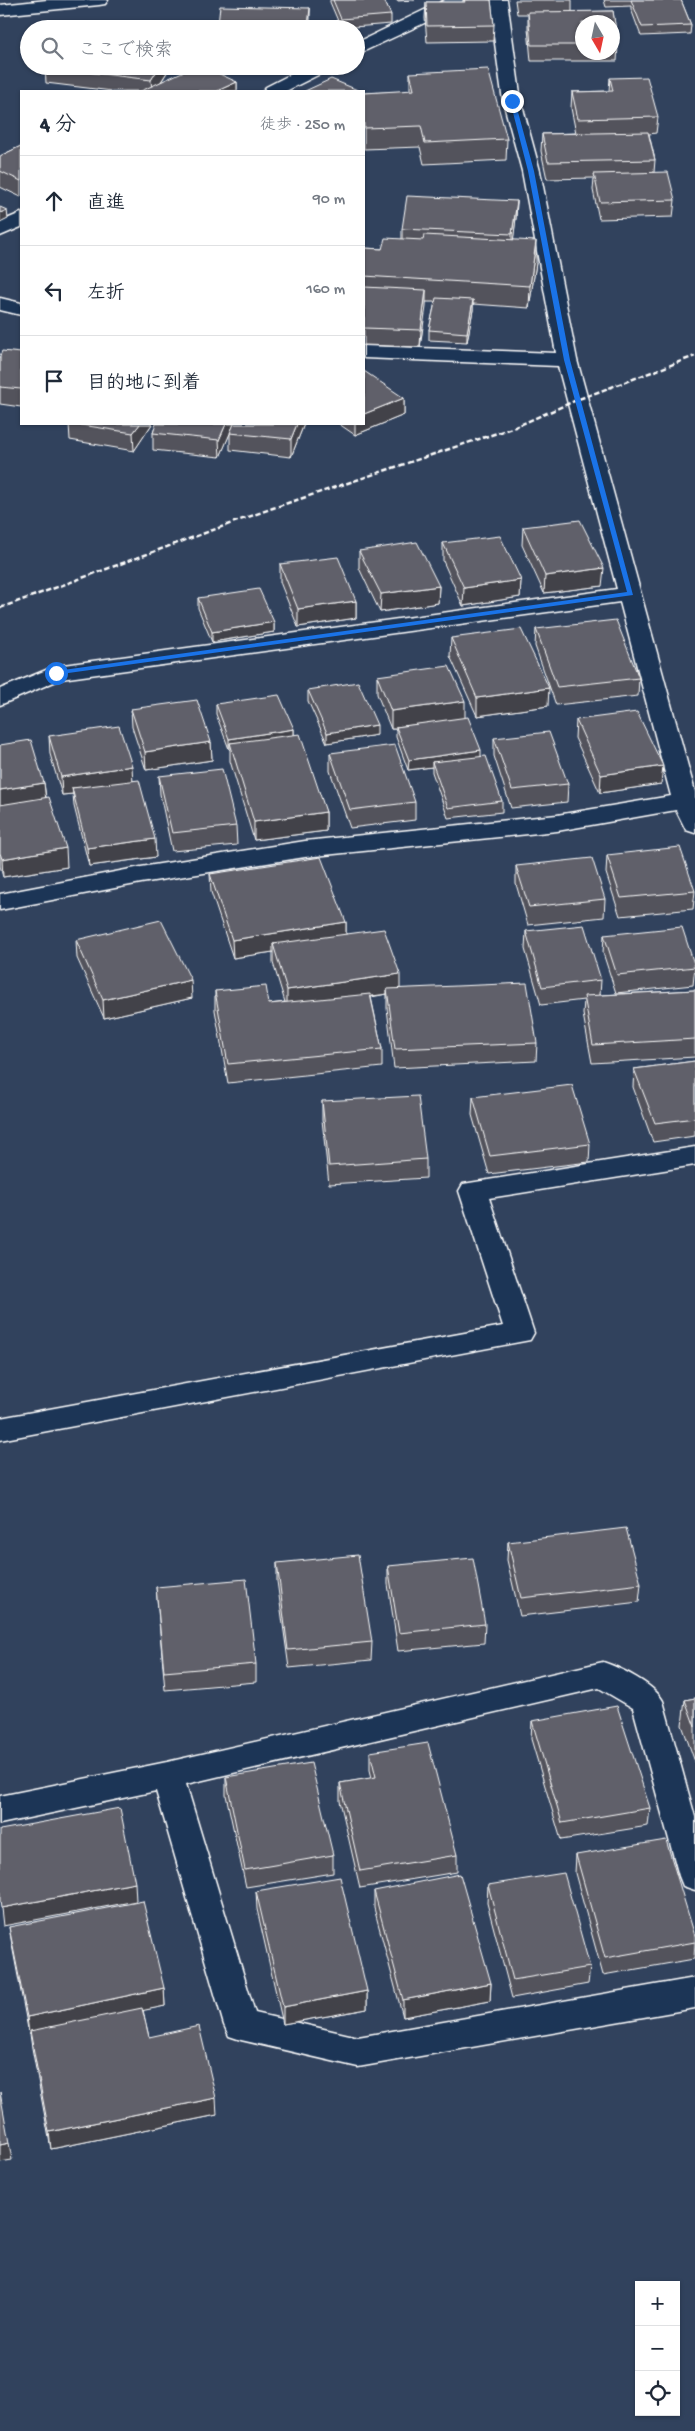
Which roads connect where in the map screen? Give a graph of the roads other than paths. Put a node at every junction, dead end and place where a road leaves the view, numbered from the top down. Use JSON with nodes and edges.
{"nodes":[{"id":1,"x":99,"y":0,"type":"edge"},
{"id":2,"x":459,"y":0,"type":"edge"},
{"id":3,"x":498,"y":0,"type":"edge"},
{"id":4,"x":0,"y":10,"type":"edge"},
{"id":5,"x":365,"y":46,"type":"edge"},
{"id":6,"x":304,"y":75,"type":"edge"},
{"id":7,"x":274,"y":90,"type":"edge"},
{"id":8,"x":20,"y":220,"type":"edge"},
{"id":9,"x":0,"y":230,"type":"edge"},
{"id":10,"x":0,"y":304,"type":"edge"},
{"id":11,"x":20,"y":309,"type":"edge"},
{"id":12,"x":365,"y":352,"type":"edge"},
{"id":13,"x":567,"y":360,"type":"junction"},
{"id":14,"x":630,"y":594,"type":"junction"},
{"id":15,"x":0,"y":698,"type":"edge"},
{"id":16,"x":690,"y":800,"type":"edge"},
{"id":17,"x":695,"y":825,"type":"edge"},
{"id":18,"x":0,"y":902,"type":"edge"},
{"id":19,"x":695,"y":1156,"type":"edge"},
{"id":20,"x":0,"y":1429,"type":"edge"},
{"id":21,"x":167,"y":1775,"type":"junction"},
{"id":22,"x":0,"y":1810,"type":"edge"},
{"id":23,"x":695,"y":1876,"type":"edge"},
{"id":24,"x":695,"y":1992,"type":"edge"}],
"edges":[{"from":1,"to":4,"type":"main road"},
{"from":2,"to":5,"type":"main road"},
{"from":3,"to":13,"type":"main road"},
{"from":6,"to":7,"type":"main road"},
{"from":8,"to":9,"type":"main road"},
{"from":10,"to":11,"type":"main road"},
{"from":12,"to":13,"type":"main road"},
{"from":13,"to":14,"type":"main road"},
{"from":14,"to":15,"type":"main road"},
{"from":14,"to":16,"type":"main road"},
{"from":16,"to":17,"type":"main road"},
{"from":16,"to":18,"type":"main road"},
{"from":19,"to":20,"type":"main road"},
{"from":21,"to":22,"type":"main road"},
{"from":21,"to":23,"type":"main road"},
{"from":21,"to":24,"type":"main road"}]}
